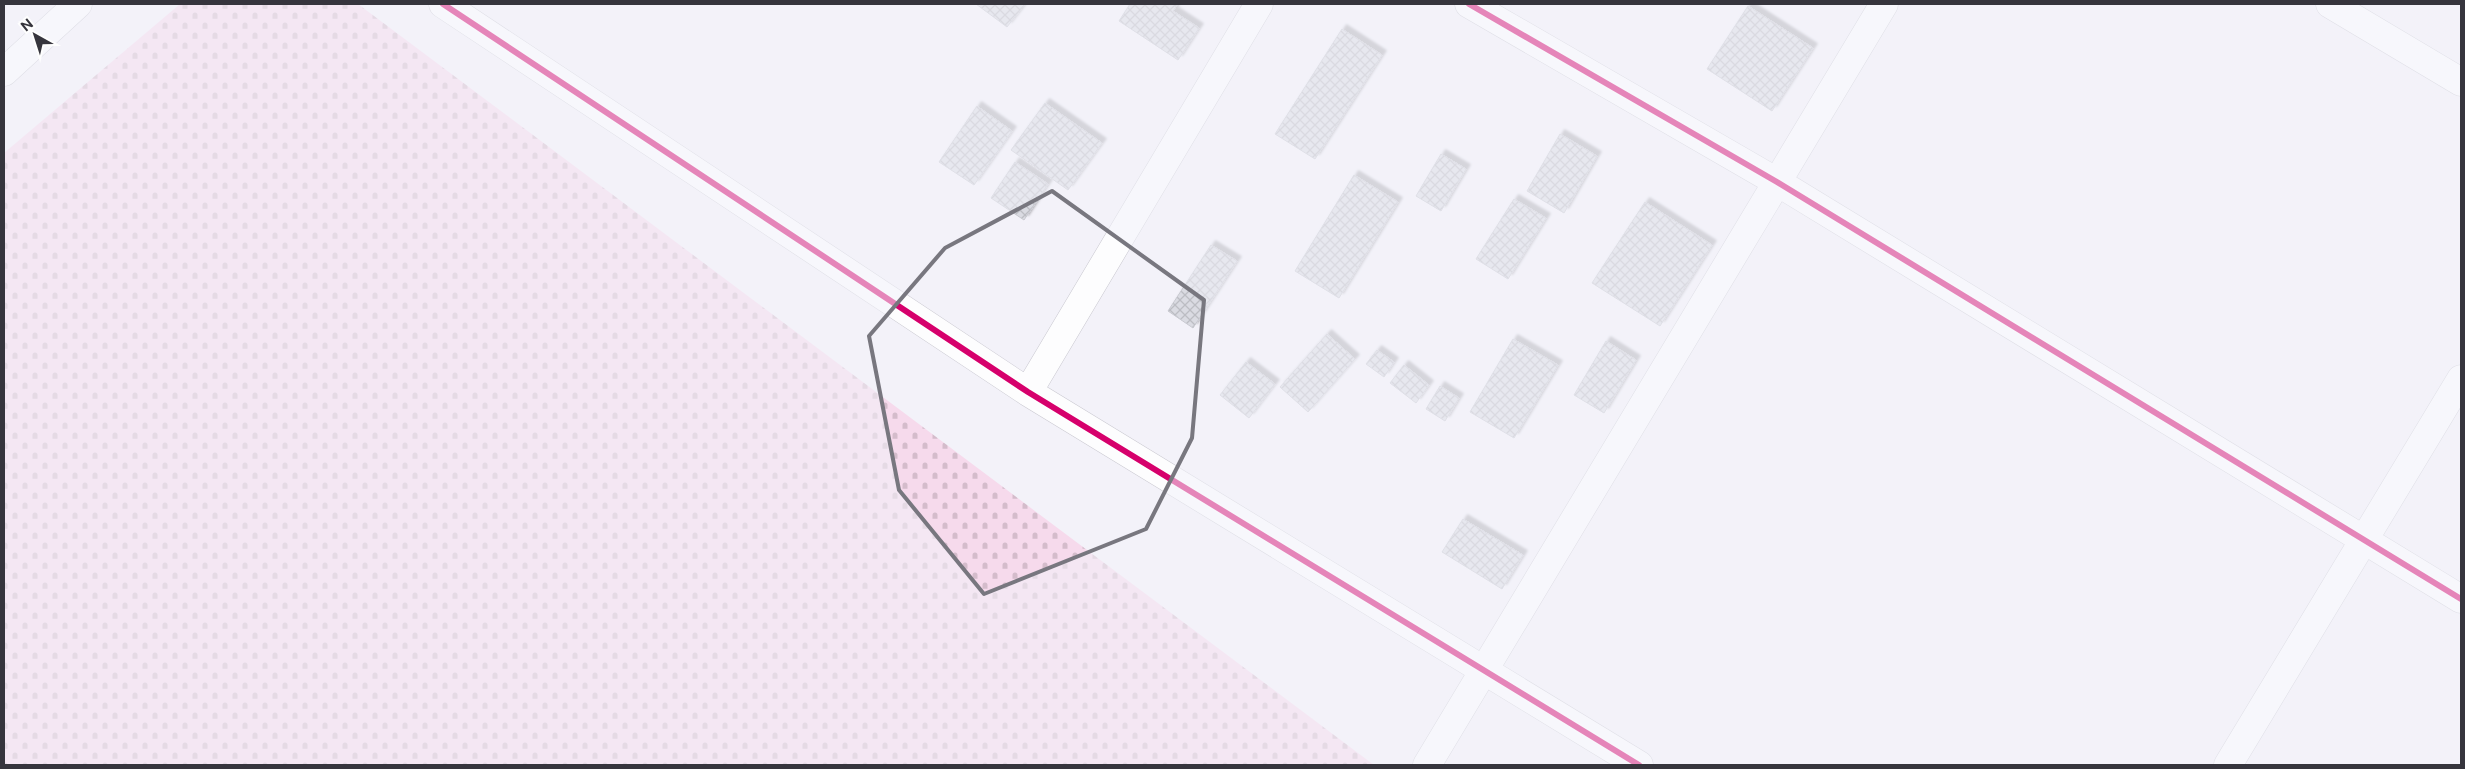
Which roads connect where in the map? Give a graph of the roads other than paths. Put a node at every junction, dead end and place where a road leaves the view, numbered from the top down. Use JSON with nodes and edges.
{"nodes":[{"id":1,"x":78,"y":4,"type":"edge"},
{"id":2,"x":443,"y":4,"type":"edge"},
{"id":3,"x":1259,"y":4,"type":"edge"},
{"id":4,"x":1469,"y":4,"type":"edge"},
{"id":5,"x":1884,"y":4,"type":"edge"},
{"id":6,"x":2330,"y":4,"type":"edge"},
{"id":7,"x":4,"y":72,"type":"edge"},
{"id":8,"x":2461,"y":82,"type":"edge"},
{"id":9,"x":1777,"y":182,"type":"junction"},
{"id":10,"x":2461,"y":378,"type":"edge"},
{"id":11,"x":1028,"y":392,"type":"junction"},
{"id":12,"x":2364,"y":540,"type":"junction"},
{"id":13,"x":2461,"y":599,"type":"edge"},
{"id":14,"x":1484,"y":670,"type":"junction"},
{"id":15,"x":1427,"y":765,"type":"edge"},
{"id":16,"x":1639,"y":765,"type":"edge"},
{"id":17,"x":2228,"y":765,"type":"edge"}],
"edges":[{"from":1,"to":7,"type":"street"},
{"from":2,"to":11,"type":"street"},
{"from":3,"to":11,"type":"street"},
{"from":4,"to":9,"type":"street"},
{"from":5,"to":9,"type":"street"},
{"from":6,"to":8,"type":"street"},
{"from":9,"to":12,"type":"street"},
{"from":9,"to":14,"type":"street"},
{"from":10,"to":12,"type":"street"},
{"from":11,"to":14,"type":"street"},
{"from":12,"to":13,"type":"street"},
{"from":12,"to":17,"type":"street"},
{"from":14,"to":15,"type":"street"},
{"from":14,"to":16,"type":"street"}]}
